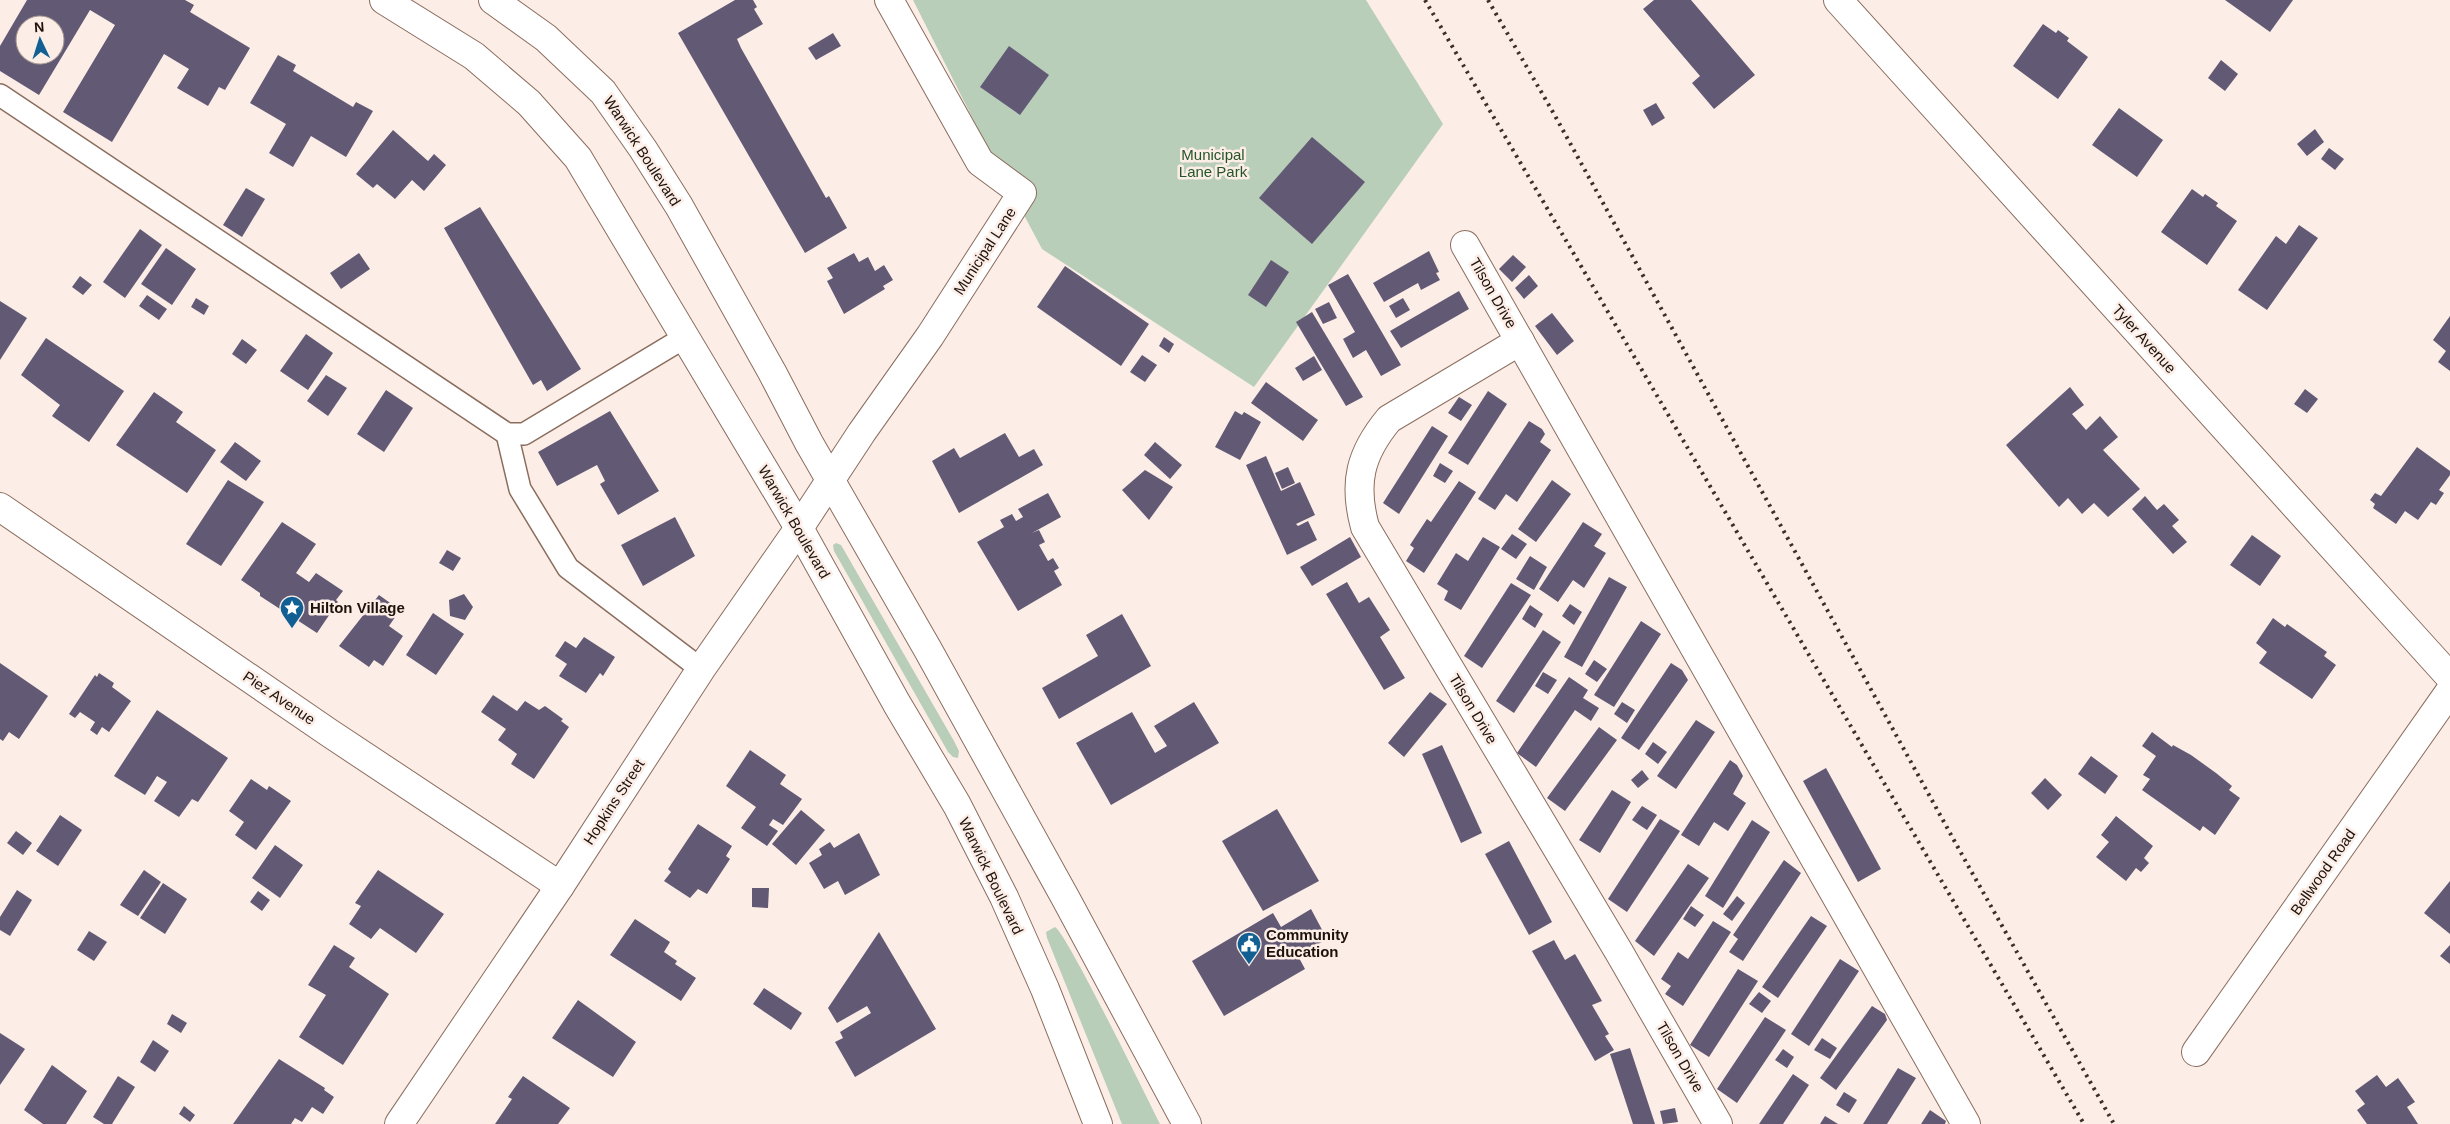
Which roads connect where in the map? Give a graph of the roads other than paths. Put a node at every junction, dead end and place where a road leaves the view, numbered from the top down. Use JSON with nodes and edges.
{"nodes":[{"id":1,"x":384,"y":0,"type":"edge"},
{"id":2,"x":493,"y":0,"type":"edge"},
{"id":3,"x":889,"y":0,"type":"edge"},
{"id":4,"x":1838,"y":0,"type":"edge"},
{"id":5,"x":0,"y":94,"type":"edge"},
{"id":6,"x":1466,"y":245,"type":"dead end"},
{"id":7,"x":687,"y":336,"type":"junction"},
{"id":8,"x":1520,"y":341,"type":"junction"},
{"id":9,"x":507,"y":434,"type":"junction"},
{"id":10,"x":830,"y":480,"type":"junction"},
{"id":11,"x":0,"y":507,"type":"edge"},
{"id":12,"x":799,"y":528,"type":"junction"},
{"id":13,"x":701,"y":669,"type":"junction"},
{"id":14,"x":2450,"y":677,"type":"edge"},
{"id":15,"x":2450,"y":691,"type":"edge"},
{"id":16,"x":560,"y":886,"type":"junction"},
{"id":17,"x":2196,"y":1052,"type":"dead end"},
{"id":18,"x":399,"y":1124,"type":"edge"},
{"id":19,"x":1098,"y":1124,"type":"edge"},
{"id":20,"x":1187,"y":1124,"type":"edge"},
{"id":21,"x":1718,"y":1124,"type":"edge"},
{"id":22,"x":1966,"y":1124,"type":"edge"}],
"edges":[{"from":1,"to":7,"type":"street","name":"Warwick Boulevard"},
{"from":2,"to":10,"type":"street","name":"Warwick Boulevard"},
{"from":3,"to":10,"type":"street","name":"Municipal Lane"},
{"from":4,"to":14,"type":"street","name":"Tyler Avenue"},
{"from":5,"to":9,"type":"lane"},
{"from":6,"to":8,"type":"street","name":"Tilson Drive"},
{"from":7,"to":9,"type":"lane"},
{"from":7,"to":12,"type":"street","name":"Warwick Boulevard"},
{"from":8,"to":21,"type":"street","name":"Tilson Drive"},
{"from":8,"to":22,"type":"street","name":"Tilson Drive"},
{"from":9,"to":13,"type":"lane"},
{"from":10,"to":12,"type":"street","name":"Hopkins Street"},
{"from":10,"to":20,"type":"street","name":"Warwick Boulevard"},
{"from":11,"to":16,"type":"street","name":"Piez Avenue"},
{"from":12,"to":13,"type":"street","name":"Hopkins Street"},
{"from":12,"to":19,"type":"street","name":"Warwick Boulevard"},
{"from":13,"to":16,"type":"street","name":"Hopkins Street"},
{"from":15,"to":17,"type":"street","name":"Bellwood Road"},
{"from":16,"to":18,"type":"street","name":"Hopkins Street"}]}
